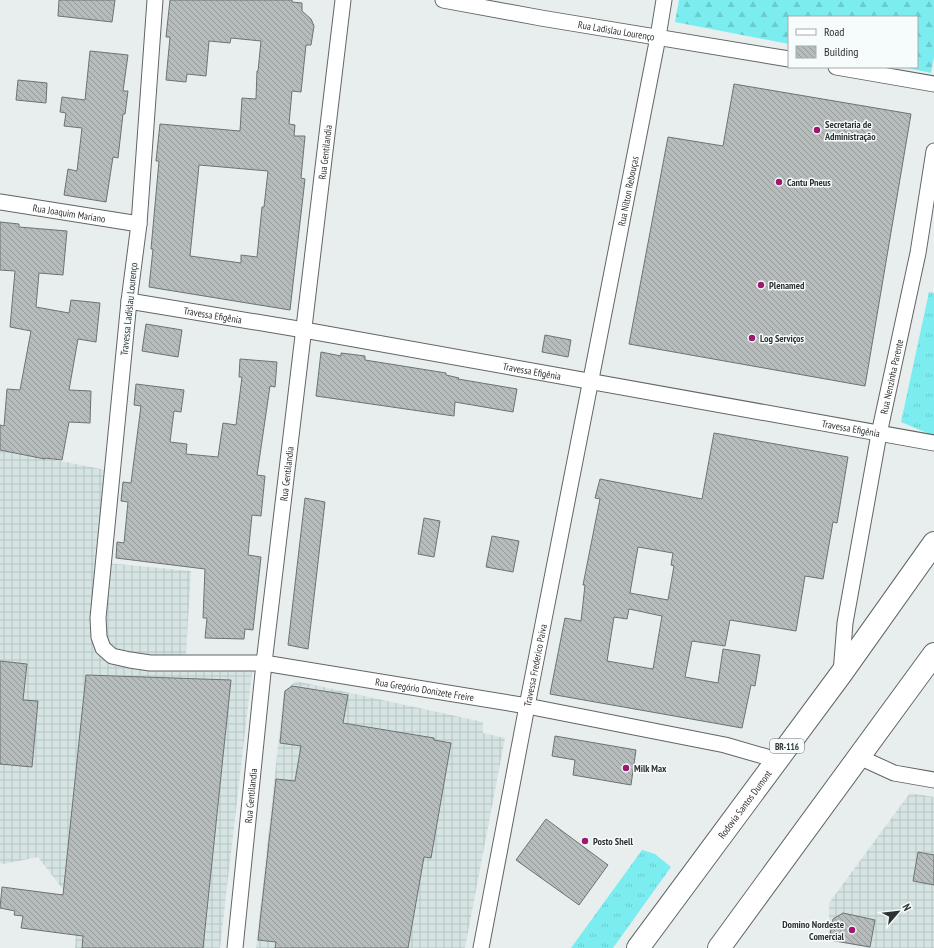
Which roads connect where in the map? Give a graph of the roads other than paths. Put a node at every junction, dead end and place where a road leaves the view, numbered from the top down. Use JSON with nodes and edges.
{"nodes":[{"id":1,"x":155,"y":0,"type":"edge"},
{"id":2,"x":343,"y":0,"type":"edge"},
{"id":3,"x":443,"y":0,"type":"edge"},
{"id":4,"x":664,"y":0,"type":"edge"},
{"id":5,"x":658,"y":37,"type":"junction"},
{"id":6,"x":788,"y":59,"type":"edge"},
{"id":7,"x":842,"y":68,"type":"edge"},
{"id":8,"x":934,"y":84,"type":"edge"},
{"id":9,"x":934,"y":151,"type":"edge"},
{"id":10,"x":0,"y":202,"type":"edge"},
{"id":11,"x":139,"y":224,"type":"junction"},
{"id":12,"x":129,"y":301,"type":"junction"},
{"id":13,"x":304,"y":330,"type":"junction"},
{"id":14,"x":591,"y":382,"type":"junction"},
{"id":15,"x":879,"y":434,"type":"junction"},
{"id":16,"x":934,"y":443,"type":"edge"},
{"id":17,"x":934,"y":543,"type":"edge"},
{"id":18,"x":98,"y":618,"type":"joint"},
{"id":19,"x":934,"y":654,"type":"edge"},
{"id":20,"x":264,"y":663,"type":"junction"},
{"id":21,"x":840,"y":674,"type":"junction"},
{"id":22,"x":527,"y":706,"type":"junction"},
{"id":23,"x":859,"y":757,"type":"junction"},
{"id":24,"x":777,"y":760,"type":"junction"},
{"id":25,"x":934,"y":780,"type":"edge"},
{"id":26,"x":235,"y":948,"type":"edge"},
{"id":27,"x":481,"y":948,"type":"edge"},
{"id":28,"x":638,"y":948,"type":"edge"},
{"id":29,"x":719,"y":948,"type":"edge"}],
"edges":[{"from":1,"to":11,"type":"street","name":"Travessa Ladislau Lourenço"},
{"from":2,"to":13,"type":"street","name":"Rua Gentilandia"},
{"from":3,"to":5,"type":"street","name":"Rua Ladislau Lourenço"},
{"from":4,"to":5,"type":"street","name":"Rua Nilton Rebouças"},
{"from":5,"to":6,"type":"street","name":"Rua Ladislau Lourenço"},
{"from":5,"to":14,"type":"street","name":"Rua Nilton Rebouças"},
{"from":7,"to":8,"type":"street"},
{"from":9,"to":15,"type":"street","name":"Rua Nenzinha Parente"},
{"from":10,"to":11,"type":"street","name":"Rua Joaquim Mariano"},
{"from":11,"to":12,"type":"street","name":"Travessa Ladislau Lourenço"},
{"from":12,"to":13,"type":"street","name":"Travessa Efigênia"},
{"from":12,"to":18,"type":"street","name":"Travessa Ladislau Lourenço"},
{"from":13,"to":14,"type":"street","name":"Travessa Efigênia"},
{"from":13,"to":20,"type":"street","name":"Rua Gentilandia"},
{"from":14,"to":15,"type":"street","name":"Travessa Efigênia"},
{"from":14,"to":22,"type":"street","name":"Travessa Frederico Paiva"},
{"from":15,"to":16,"type":"street","name":"Travessa Efigênia"},
{"from":15,"to":21,"type":"street","name":"Rua Nenzinha Parente"},
{"from":17,"to":21,"type":"highway","name":"Rodovia Santos Dumont","number":"BR-116"},
{"from":18,"to":20,"type":"street","name":"Rua Gregório Donizete Freire"},
{"from":19,"to":23,"type":"highway"},
{"from":20,"to":22,"type":"street","name":"Rua Gregório Donizete Freire"},
{"from":20,"to":26,"type":"street","name":"Rua Gentilandia"},
{"from":21,"to":24,"type":"highway","name":"Rodovia Santos Dumont","number":"BR-116"},
{"from":22,"to":24,"type":"street","name":"Rua Gregório Donizete Freire"},
{"from":22,"to":27,"type":"street","name":"Travessa Frederico Paiva"},
{"from":23,"to":25,"type":"street"},
{"from":23,"to":29,"type":"highway"},
{"from":24,"to":28,"type":"highway","name":"Rodovia Santos Dumont","number":"BR-116"}]}
